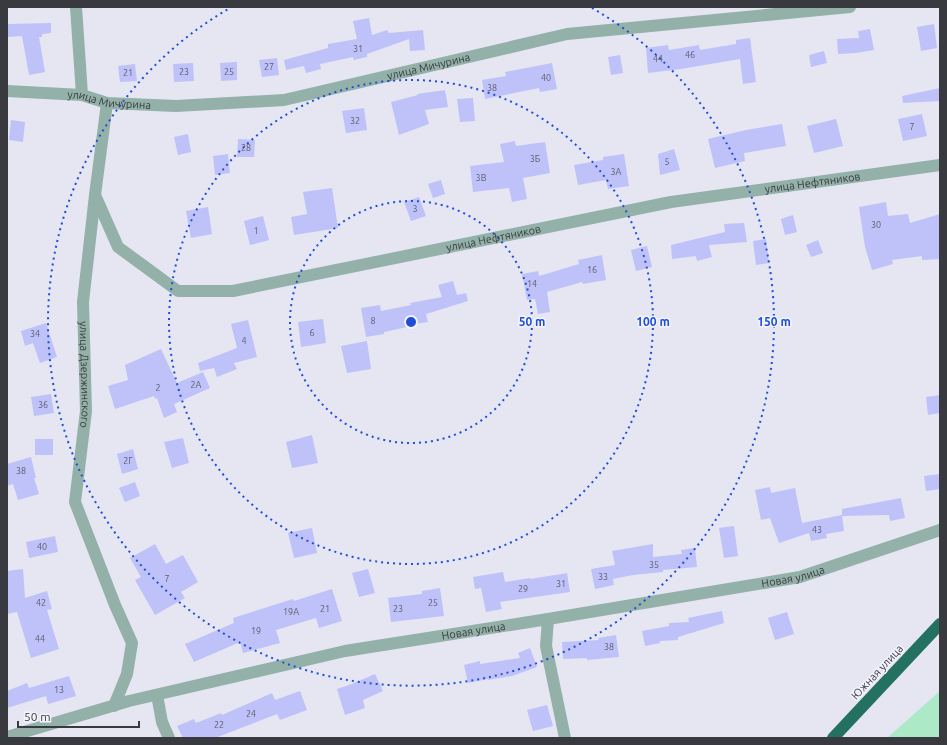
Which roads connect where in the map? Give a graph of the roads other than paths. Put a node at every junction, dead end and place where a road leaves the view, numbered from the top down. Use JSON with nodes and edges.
{"nodes":[{"id":1,"x":76,"y":7,"type":"edge"},
{"id":2,"x":850,"y":7,"type":"edge"},
{"id":3,"x":7,"y":91,"type":"edge"},
{"id":4,"x":82,"y":95,"type":"junction"},
{"id":5,"x":107,"y":103,"type":"junction"},
{"id":6,"x":940,"y":165,"type":"edge"},
{"id":7,"x":95,"y":195,"type":"junction"},
{"id":8,"x":940,"y":530,"type":"edge"},
{"id":9,"x":548,"y":619,"type":"junction"},
{"id":10,"x":940,"y":624,"type":"edge"},
{"id":11,"x":157,"y":695,"type":"junction"},
{"id":12,"x":114,"y":706,"type":"junction"},
{"id":13,"x":7,"y":737,"type":"edge"},
{"id":14,"x":169,"y":738,"type":"edge"},
{"id":15,"x":565,"y":738,"type":"edge"},
{"id":16,"x":832,"y":738,"type":"edge"}],
"edges":[{"from":1,"to":4,"type":"street"},
{"from":2,"to":5,"type":"street","name":"улица Мичурина"},
{"from":3,"to":4,"type":"street","name":"улица Мичурина"},
{"from":4,"to":5,"type":"street","name":"улица Мичурина"},
{"from":5,"to":7,"type":"street","name":"улица Дзержинского"},
{"from":6,"to":7,"type":"street","name":"улица Нефтяников"},
{"from":7,"to":12,"type":"street","name":"улица Дзержинского"},
{"from":8,"to":9,"type":"street","name":"Новая улица"},
{"from":9,"to":11,"type":"street","name":"Новая улица"},
{"from":9,"to":15,"type":"street"},
{"from":10,"to":16,"type":"highway","name":"Южная улица"},
{"from":11,"to":12,"type":"street","name":"Новая улица"},
{"from":11,"to":14,"type":"street"},
{"from":12,"to":13,"type":"street","name":"Новая улица"}]}
